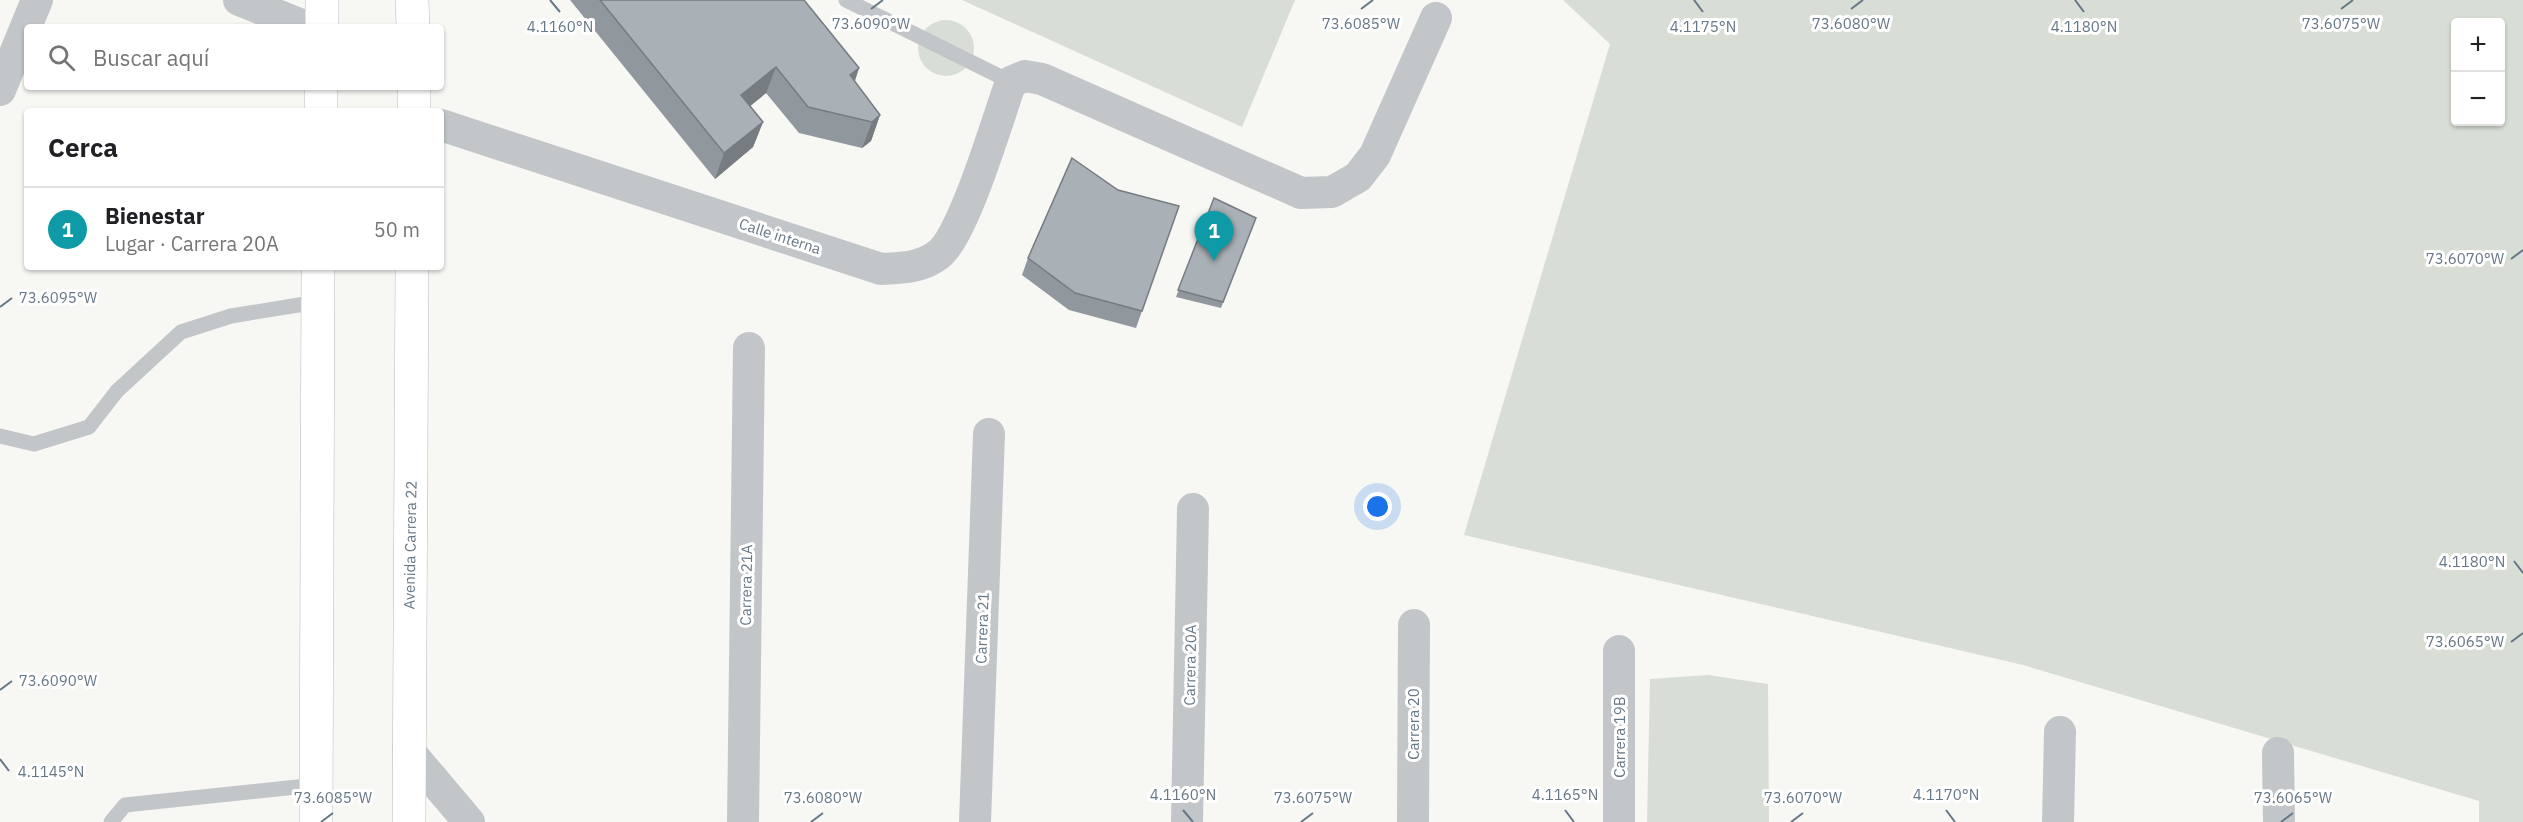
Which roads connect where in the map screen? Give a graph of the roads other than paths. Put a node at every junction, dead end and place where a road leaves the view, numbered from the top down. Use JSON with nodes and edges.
{"nodes":[{"id":1,"x":37,"y":0,"type":"edge"},
{"id":2,"x":238,"y":0,"type":"edge"},
{"id":3,"x":322,"y":0,"type":"edge"},
{"id":4,"x":412,"y":0,"type":"edge"},
{"id":5,"x":846,"y":0,"type":"edge"},
{"id":6,"x":1436,"y":18,"type":"dead end"},
{"id":7,"x":27,"y":24,"type":"edge"},
{"id":8,"x":299,"y":24,"type":"edge"},
{"id":9,"x":322,"y":24,"type":"edge"},
{"id":10,"x":413,"y":24,"type":"edge"},
{"id":11,"x":24,"y":32,"type":"edge"},
{"id":12,"x":1011,"y":82,"type":"junction"},
{"id":13,"x":0,"y":90,"type":"edge"},
{"id":14,"x":321,"y":90,"type":"edge"},
{"id":15,"x":414,"y":90,"type":"edge"},
{"id":16,"x":321,"y":108,"type":"edge"},
{"id":17,"x":414,"y":108,"type":"edge"},
{"id":18,"x":444,"y":126,"type":"edge"},
{"id":19,"x":318,"y":270,"type":"edge"},
{"id":20,"x":412,"y":270,"type":"edge"},
{"id":21,"x":317,"y":302,"type":"junction"},
{"id":22,"x":749,"y":348,"type":"dead end"},
{"id":23,"x":989,"y":434,"type":"dead end"},
{"id":24,"x":0,"y":436,"type":"edge"},
{"id":25,"x":1193,"y":509,"type":"dead end"},
{"id":26,"x":1414,"y":625,"type":"dead end"},
{"id":27,"x":1619,"y":651,"type":"dead end"},
{"id":28,"x":2060,"y":732,"type":"dead end"},
{"id":29,"x":408,"y":750,"type":"junction"},
{"id":30,"x":2278,"y":753,"type":"dead end"},
{"id":31,"x":316,"y":785,"type":"junction"},
{"id":32,"x":111,"y":822,"type":"edge"},
{"id":33,"x":316,"y":822,"type":"edge"},
{"id":34,"x":409,"y":822,"type":"edge"},
{"id":35,"x":470,"y":822,"type":"edge"},
{"id":36,"x":743,"y":822,"type":"edge"},
{"id":37,"x":975,"y":822,"type":"edge"},
{"id":38,"x":1187,"y":822,"type":"edge"},
{"id":39,"x":1413,"y":822,"type":"edge"},
{"id":40,"x":1619,"y":822,"type":"edge"},
{"id":41,"x":2058,"y":822,"type":"edge"},
{"id":42,"x":2279,"y":822,"type":"edge"}],
"edges":[{"from":1,"to":7,"type":"street"},
{"from":2,"to":8,"type":"street"},
{"from":3,"to":9,"type":"highway"},
{"from":4,"to":10,"type":"highway"},
{"from":5,"to":12,"type":"lane"},
{"from":6,"to":12,"type":"street"},
{"from":11,"to":13,"type":"street"},
{"from":12,"to":18,"type":"street","name":"Calle interna"},
{"from":14,"to":16,"type":"highway"},
{"from":15,"to":17,"type":"highway"},
{"from":19,"to":21,"type":"highway"},
{"from":20,"to":29,"type":"highway","name":"Avenida Carrera 22"},
{"from":21,"to":24,"type":"lane"},
{"from":21,"to":31,"type":"highway"},
{"from":22,"to":36,"type":"street","name":"Carrera 21A"},
{"from":23,"to":37,"type":"street","name":"Carrera 21"},
{"from":25,"to":38,"type":"street","name":"Carrera 20A"},
{"from":26,"to":39,"type":"street","name":"Carrera 20"},
{"from":27,"to":40,"type":"street","name":"Carrera 19B"},
{"from":28,"to":41,"type":"street"},
{"from":29,"to":34,"type":"highway","name":"Avenida Carrera 22"},
{"from":29,"to":35,"type":"street"},
{"from":30,"to":42,"type":"street"},
{"from":31,"to":32,"type":"lane"},
{"from":31,"to":33,"type":"highway"}]}
